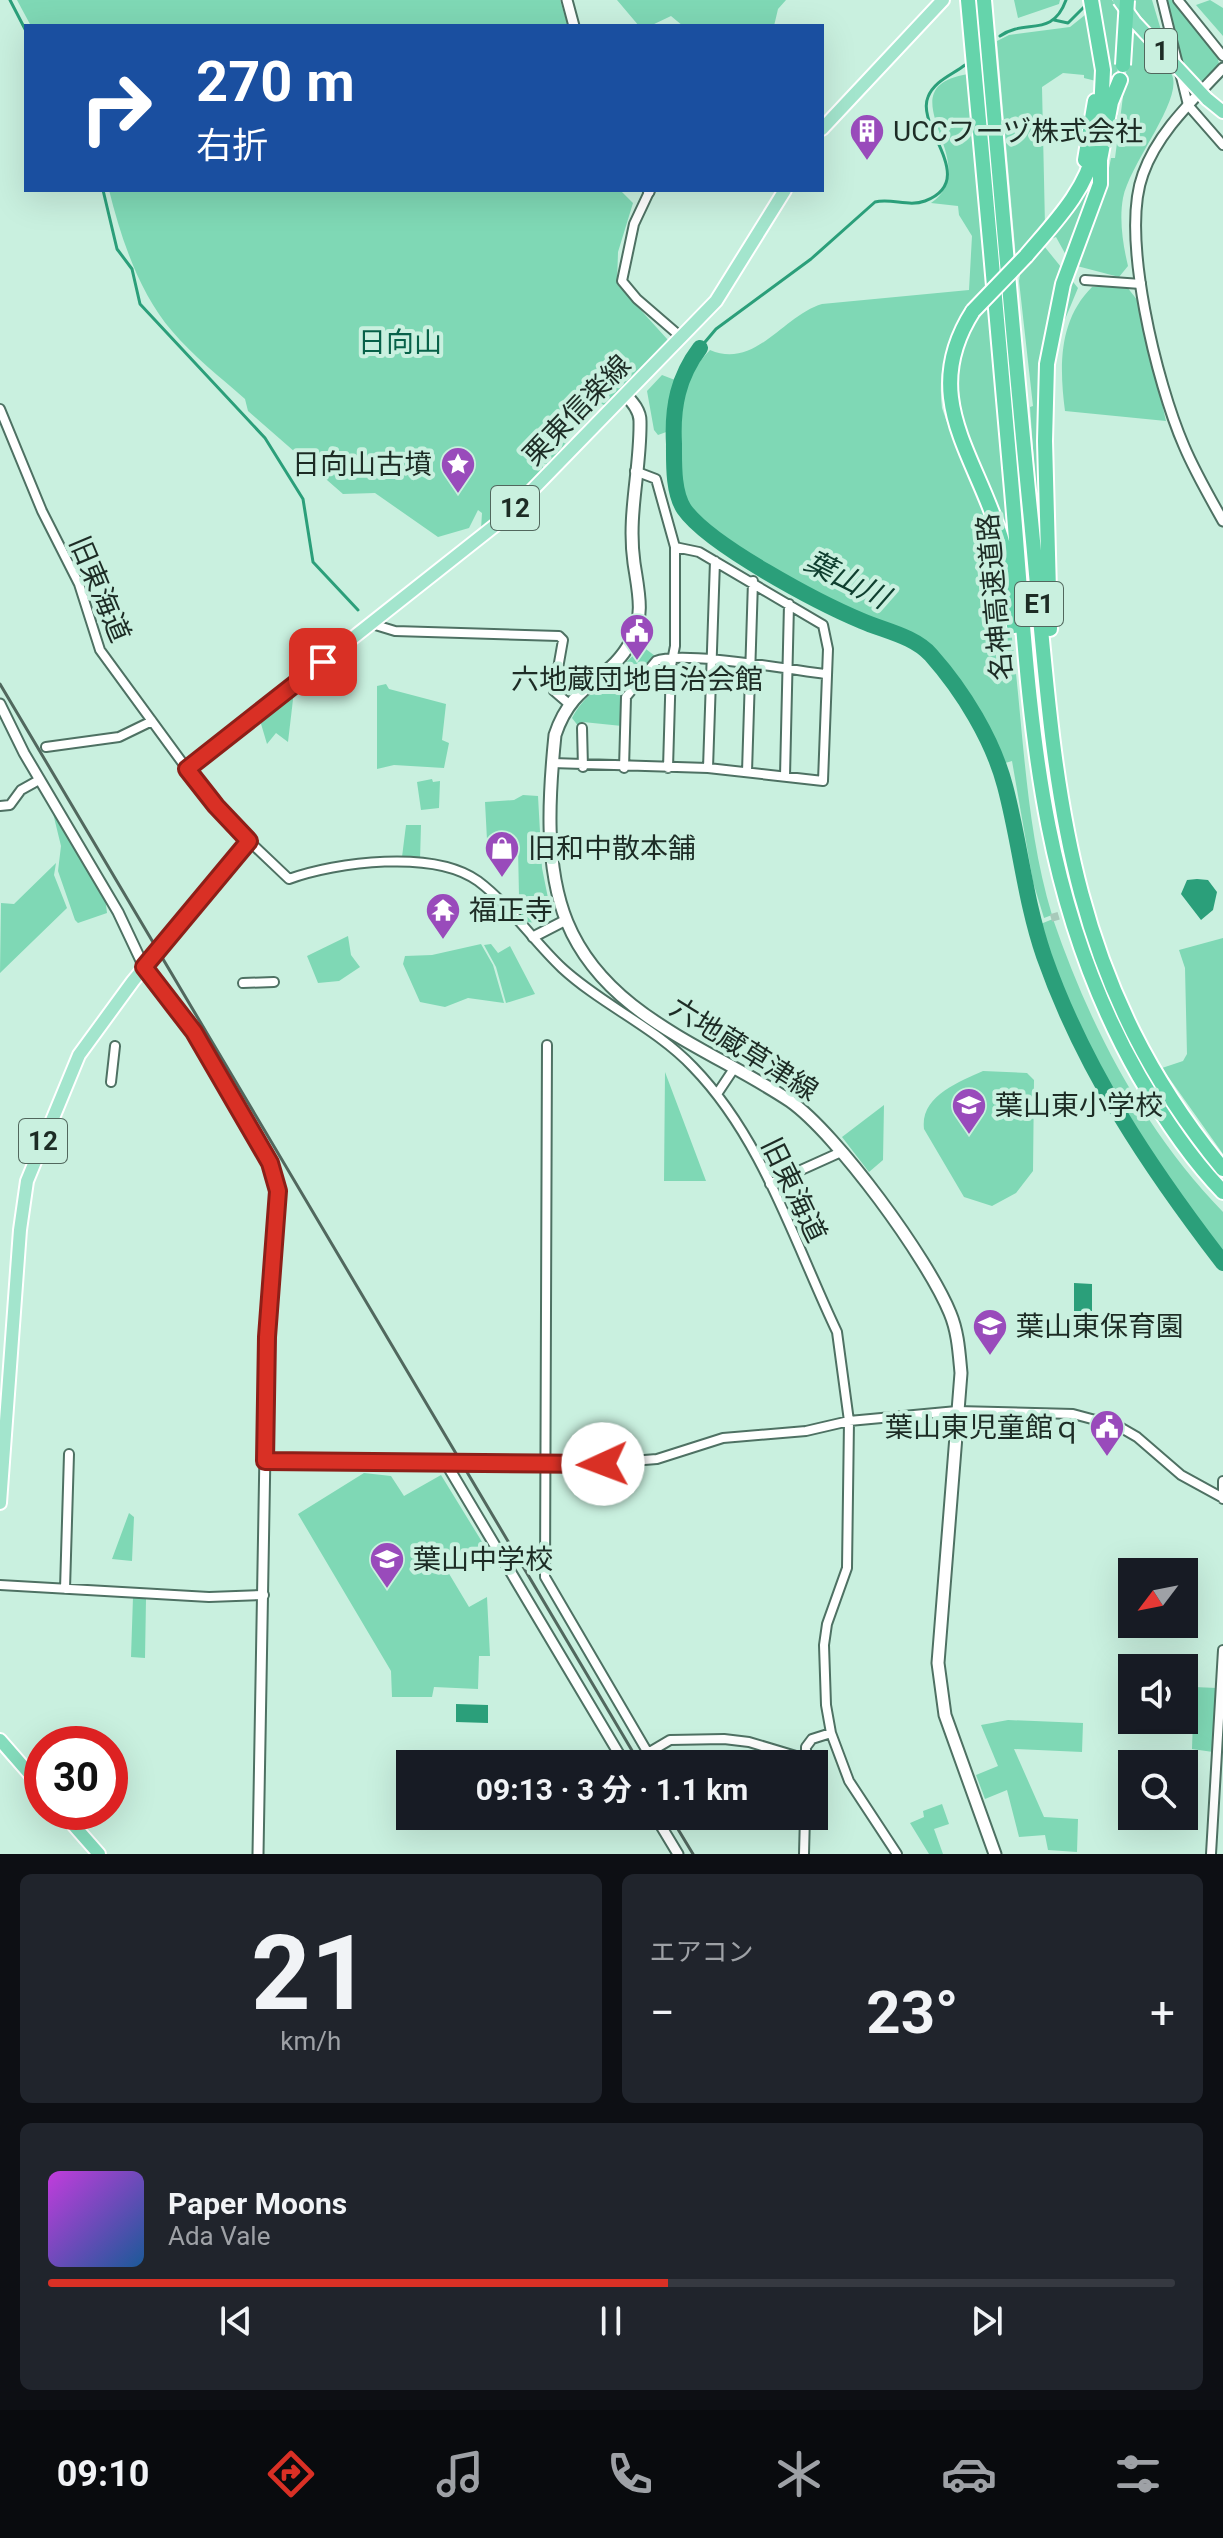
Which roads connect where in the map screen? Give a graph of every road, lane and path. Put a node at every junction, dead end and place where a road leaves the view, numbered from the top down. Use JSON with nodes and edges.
{"nodes":[{"id":1,"x":567,"y":0,"type":"edge"},
{"id":2,"x":943,"y":0,"type":"edge"},
{"id":3,"x":968,"y":0,"type":"edge"},
{"id":4,"x":984,"y":0,"type":"edge"},
{"id":5,"x":1091,"y":0,"type":"edge"},
{"id":6,"x":1119,"y":0,"type":"edge"},
{"id":7,"x":1127,"y":0,"type":"edge"},
{"id":8,"x":1162,"y":0,"type":"edge"},
{"id":9,"x":1178,"y":0,"type":"edge"},
{"id":10,"x":573,"y":24,"type":"edge"},
{"id":11,"x":1223,"y":56,"type":"edge"},
{"id":12,"x":1223,"y":68,"type":"edge"},
{"id":13,"x":1188,"y":105,"type":"junction"},
{"id":14,"x":1223,"y":112,"type":"edge"},
{"id":15,"x":824,"y":127,"type":"edge"},
{"id":16,"x":1223,"y":145,"type":"edge"},
{"id":17,"x":649,"y":192,"type":"edge"},
{"id":18,"x":784,"y":192,"type":"edge"},
{"id":19,"x":1085,"y":280,"type":"dead end"},
{"id":20,"x":1141,"y":284,"type":"junction"},
{"id":21,"x":681,"y":337,"type":"junction"},
{"id":22,"x":626,"y":395,"type":"junction"},
{"id":23,"x":0,"y":409,"type":"edge"},
{"id":24,"x":634,"y":471,"type":"junction"},
{"id":25,"x":1223,"y":521,"type":"edge"},
{"id":26,"x":675,"y":547,"type":"junction"},
{"id":27,"x":715,"y":561,"type":"junction"},
{"id":28,"x":753,"y":581,"type":"junction"},
{"id":29,"x":789,"y":604,"type":"junction"},
{"id":30,"x":372,"y":624,"type":"junction"},
{"id":31,"x":673,"y":658,"type":"junction"},
{"id":32,"x":712,"y":661,"type":"junction"},
{"id":33,"x":750,"y":665,"type":"junction"},
{"id":34,"x":788,"y":670,"type":"junction"},
{"id":35,"x":825,"y":674,"type":"junction"},
{"id":36,"x":1047,"y":701,"type":"junction"},
{"id":37,"x":0,"y":704,"type":"edge"},
{"id":38,"x":569,"y":704,"type":"junction"},
{"id":39,"x":152,"y":721,"type":"junction"},
{"id":40,"x":582,"y":728,"type":"dead end"},
{"id":41,"x":46,"y":747,"type":"dead end"},
{"id":42,"x":552,"y":763,"type":"junction"},
{"id":43,"x":583,"y":767,"type":"junction"},
{"id":44,"x":624,"y":768,"type":"junction"},
{"id":45,"x":668,"y":768,"type":"junction"},
{"id":46,"x":708,"y":768,"type":"junction"},
{"id":47,"x":1037,"y":768,"type":"junction"},
{"id":48,"x":187,"y":769,"type":"junction"},
{"id":49,"x":747,"y":772,"type":"junction"},
{"id":50,"x":785,"y":776,"type":"junction"},
{"id":51,"x":39,"y":780,"type":"junction"},
{"id":52,"x":0,"y":806,"type":"edge"},
{"id":53,"x":249,"y":841,"type":"junction"},
{"id":54,"x":566,"y":920,"type":"junction"},
{"id":55,"x":533,"y":937,"type":"junction"},
{"id":56,"x":144,"y":967,"type":"junction"},
{"id":57,"x":274,"y":982,"type":"dead end"},
{"id":58,"x":243,"y":983,"type":"dead end"},
{"id":59,"x":547,"y":1045,"type":"dead end"},
{"id":60,"x":115,"y":1046,"type":"dead end"},
{"id":61,"x":733,"y":1070,"type":"junction"},
{"id":62,"x":111,"y":1082,"type":"dead end"},
{"id":63,"x":717,"y":1094,"type":"junction"},
{"id":64,"x":841,"y":1152,"type":"junction"},
{"id":65,"x":1223,"y":1169,"type":"edge"},
{"id":66,"x":770,"y":1184,"type":"junction"},
{"id":67,"x":1223,"y":1192,"type":"edge"},
{"id":68,"x":957,"y":1411,"type":"junction"},
{"id":69,"x":849,"y":1421,"type":"junction"},
{"id":70,"x":69,"y":1454,"type":"dead end"},
{"id":71,"x":265,"y":1461,"type":"junction"},
{"id":72,"x":447,"y":1465,"type":"junction"},
{"id":73,"x":546,"y":1465,"type":"junction"},
{"id":74,"x":1223,"y":1481,"type":"edge"},
{"id":75,"x":1223,"y":1498,"type":"edge"},
{"id":76,"x":0,"y":1503,"type":"edge"},
{"id":77,"x":0,"y":1585,"type":"edge"},
{"id":78,"x":65,"y":1589,"type":"junction"},
{"id":79,"x":264,"y":1595,"type":"junction"},
{"id":80,"x":1223,"y":1650,"type":"edge"},
{"id":81,"x":831,"y":1733,"type":"junction"},
{"id":82,"x":0,"y":1740,"type":"edge"},
{"id":83,"x":617,"y":1750,"type":"edge"},
{"id":84,"x":646,"y":1750,"type":"edge"},
{"id":85,"x":653,"y":1750,"type":"edge"},
{"id":86,"x":773,"y":1750,"type":"edge"},
{"id":87,"x":806,"y":1750,"type":"edge"},
{"id":88,"x":24,"y":1767,"type":"edge"},
{"id":89,"x":78,"y":1830,"type":"edge"},
{"id":90,"x":663,"y":1830,"type":"edge"},
{"id":91,"x":805,"y":1830,"type":"edge"},
{"id":92,"x":99,"y":1854,"type":"edge"},
{"id":93,"x":258,"y":1854,"type":"edge"},
{"id":94,"x":678,"y":1854,"type":"edge"},
{"id":95,"x":804,"y":1854,"type":"edge"},
{"id":96,"x":897,"y":1854,"type":"edge"},
{"id":97,"x":995,"y":1854,"type":"edge"},
{"id":98,"x":1211,"y":1854,"type":"edge"}],
"edges":[{"from":1,"to":10,"type":"street"},
{"from":2,"to":15,"type":"main road"},
{"from":3,"to":47,"type":"highway","name":"名神高速道路","number":"E1"},
{"from":4,"to":36,"type":"highway","name":"名神高速道路","number":"E1"},
{"from":5,"to":47,"type":"highway","bridge":true},
{"from":6,"to":14,"type":"highway","number":"1","bridge":true},
{"from":7,"to":36,"type":"highway","bridge":true},
{"from":8,"to":13,"type":"street"},
{"from":9,"to":11,"type":"street"},
{"from":12,"to":13,"type":"street"},
{"from":13,"to":16,"type":"street"},
{"from":13,"to":20,"type":"street"},
{"from":17,"to":21,"type":"street"},
{"from":18,"to":21,"type":"main road","name":"栗東信楽線","number":"12"},
{"from":19,"to":20,"type":"street"},
{"from":20,"to":25,"type":"street"},
{"from":21,"to":22,"type":"main road","name":"栗東信楽線","number":"12"},
{"from":22,"to":24,"type":"main road","name":"六地蔵草津線"},
{"from":22,"to":30,"type":"main road","name":"栗東信楽線","number":"12"},
{"from":23,"to":39,"type":"street","name":"旧東海道"},
{"from":24,"to":26,"type":"street"},
{"from":24,"to":38,"type":"main road","name":"六地蔵草津線"},
{"from":26,"to":27,"type":"street"},
{"from":26,"to":31,"type":"street"},
{"from":27,"to":28,"type":"street"},
{"from":27,"to":32,"type":"street"},
{"from":28,"to":29,"type":"street"},
{"from":28,"to":33,"type":"street"},
{"from":29,"to":34,"type":"street"},
{"from":29,"to":35,"type":"street"},
{"from":30,"to":38,"type":"street"},
{"from":30,"to":48,"type":"main road","name":"栗東信楽線","number":"12"},
{"from":31,"to":32,"type":"street"},
{"from":31,"to":44,"type":"street"},
{"from":31,"to":45,"type":"street"},
{"from":32,"to":33,"type":"street"},
{"from":32,"to":46,"type":"street"},
{"from":33,"to":34,"type":"street"},
{"from":33,"to":49,"type":"street"},
{"from":34,"to":35,"type":"street"},
{"from":34,"to":50,"type":"street"},
{"from":35,"to":50,"type":"street"},
{"from":36,"to":65,"type":"highway","name":"名神高速道路","number":"E1"},
{"from":37,"to":51,"type":"street"},
{"from":38,"to":42,"type":"main road","name":"六地蔵草津線"},
{"from":39,"to":41,"type":"street"},
{"from":39,"to":48,"type":"street","name":"旧東海道"},
{"from":40,"to":43,"type":"street"},
{"from":42,"to":43,"type":"street"},
{"from":42,"to":54,"type":"main road","name":"六地蔵草津線"},
{"from":43,"to":44,"type":"street"},
{"from":44,"to":45,"type":"street"},
{"from":45,"to":46,"type":"street"},
{"from":46,"to":49,"type":"street"},
{"from":47,"to":67,"type":"highway","name":"名神高速道路","number":"E1"},
{"from":48,"to":53,"type":"main road"},
{"from":49,"to":50,"type":"street"},
{"from":51,"to":52,"type":"street"},
{"from":51,"to":56,"type":"street"},
{"from":53,"to":55,"type":"street","name":"旧東海道"},
{"from":53,"to":56,"type":"main road","number":"12"},
{"from":54,"to":55,"type":"street"},
{"from":54,"to":61,"type":"main road","name":"六地蔵草津線"},
{"from":55,"to":63,"type":"street","name":"旧東海道"},
{"from":56,"to":71,"type":"street"},
{"from":56,"to":76,"type":"main road","number":"12"},
{"from":57,"to":58,"type":"street"},
{"from":59,"to":73,"type":"street"},
{"from":60,"to":62,"type":"street"},
{"from":61,"to":63,"type":"street"},
{"from":61,"to":64,"type":"main road","name":"六地蔵草津線"},
{"from":63,"to":66,"type":"street","name":"旧東海道"},
{"from":64,"to":66,"type":"street"},
{"from":64,"to":68,"type":"main road","name":"六地蔵草津線"},
{"from":66,"to":69,"type":"street","name":"旧東海道"},
{"from":68,"to":69,"type":"street"},
{"from":68,"to":75,"type":"street"},
{"from":68,"to":97,"type":"main road","name":"六地蔵草津線"},
{"from":69,"to":73,"type":"street"},
{"from":69,"to":81,"type":"street","name":"旧東海道"},
{"from":70,"to":78,"type":"street"},
{"from":71,"to":72,"type":"street"},
{"from":71,"to":79,"type":"street"},
{"from":72,"to":73,"type":"street"},
{"from":72,"to":83,"type":"street"},
{"from":73,"to":84,"type":"street"},
{"from":74,"to":75,"type":"street"},
{"from":77,"to":78,"type":"street"},
{"from":78,"to":79,"type":"street"},
{"from":79,"to":93,"type":"street"},
{"from":80,"to":98,"type":"street"},
{"from":81,"to":87,"type":"street"},
{"from":81,"to":96,"type":"street","name":"旧東海道"},
{"from":82,"to":88,"type":"highway"},
{"from":85,"to":86,"type":"street"},
{"from":89,"to":92,"type":"highway"},
{"from":90,"to":94,"type":"street"},
{"from":91,"to":95,"type":"street"}]}
